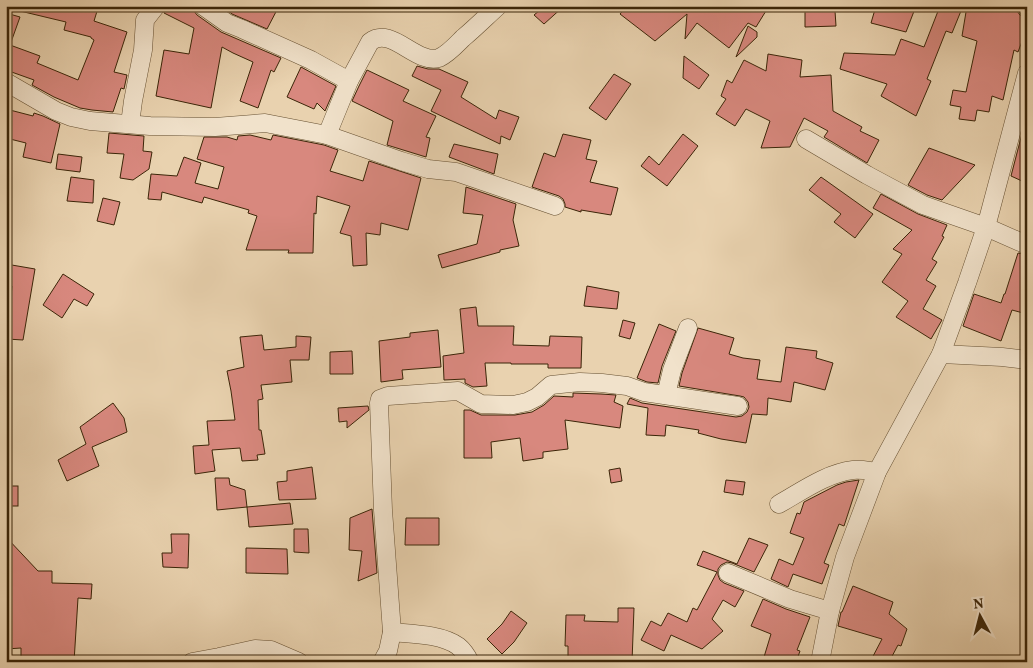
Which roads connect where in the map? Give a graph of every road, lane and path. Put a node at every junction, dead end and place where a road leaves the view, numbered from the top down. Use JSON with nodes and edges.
{"nodes":[{"id":1,"x":156,"y":6,"type":"edge"},
{"id":2,"x":203,"y":6,"type":"edge"},
{"id":3,"x":498,"y":6,"type":"edge"},
{"id":4,"x":1027,"y":73,"type":"edge"},
{"id":5,"x":349,"y":81,"type":"junction"},
{"id":6,"x":6,"y":82,"type":"edge"},
{"id":7,"x":130,"y":124,"type":"junction"},
{"id":8,"x":327,"y":135,"type":"junction"},
{"id":9,"x":806,"y":139,"type":"dead end"},
{"id":10,"x":555,"y":206,"type":"dead end"},
{"id":11,"x":986,"y":227,"type":"junction"},
{"id":12,"x":1027,"y":245,"type":"edge"},
{"id":13,"x":688,"y":328,"type":"dead end"},
{"id":14,"x":942,"y":354,"type":"junction"},
{"id":15,"x":1027,"y":360,"type":"edge"},
{"id":16,"x":666,"y":395,"type":"junction"},
{"id":17,"x":738,"y":406,"type":"dead end"},
{"id":18,"x":877,"y":472,"type":"junction"},
{"id":19,"x":779,"y":504,"type":"dead end"},
{"id":20,"x":728,"y":573,"type":"dead end"},
{"id":21,"x":830,"y":611,"type":"junction"},
{"id":22,"x":392,"y":632,"type":"junction"},
{"id":23,"x":192,"y":662,"type":"edge"},
{"id":24,"x":299,"y":662,"type":"edge"},
{"id":25,"x":382,"y":662,"type":"edge"},
{"id":26,"x":470,"y":662,"type":"edge"},
{"id":27,"x":820,"y":662,"type":"edge"}],
"edges":[{"from":1,"to":7,"type":"street"},
{"from":2,"to":5,"type":"street"},
{"from":3,"to":5,"type":"street"},
{"from":4,"to":11,"type":"street"},
{"from":5,"to":8,"type":"street"},
{"from":6,"to":7,"type":"street"},
{"from":7,"to":8,"type":"street"},
{"from":8,"to":10,"type":"street"},
{"from":9,"to":11,"type":"street"},
{"from":11,"to":12,"type":"street"},
{"from":11,"to":14,"type":"street"},
{"from":13,"to":16,"type":"street"},
{"from":14,"to":15,"type":"street"},
{"from":14,"to":18,"type":"street"},
{"from":16,"to":17,"type":"street"},
{"from":16,"to":22,"type":"street"},
{"from":18,"to":19,"type":"street"},
{"from":18,"to":21,"type":"street"},
{"from":20,"to":21,"type":"street"},
{"from":21,"to":27,"type":"street"},
{"from":22,"to":25,"type":"street"},
{"from":22,"to":26,"type":"street"},
{"from":23,"to":24,"type":"street"}]}
